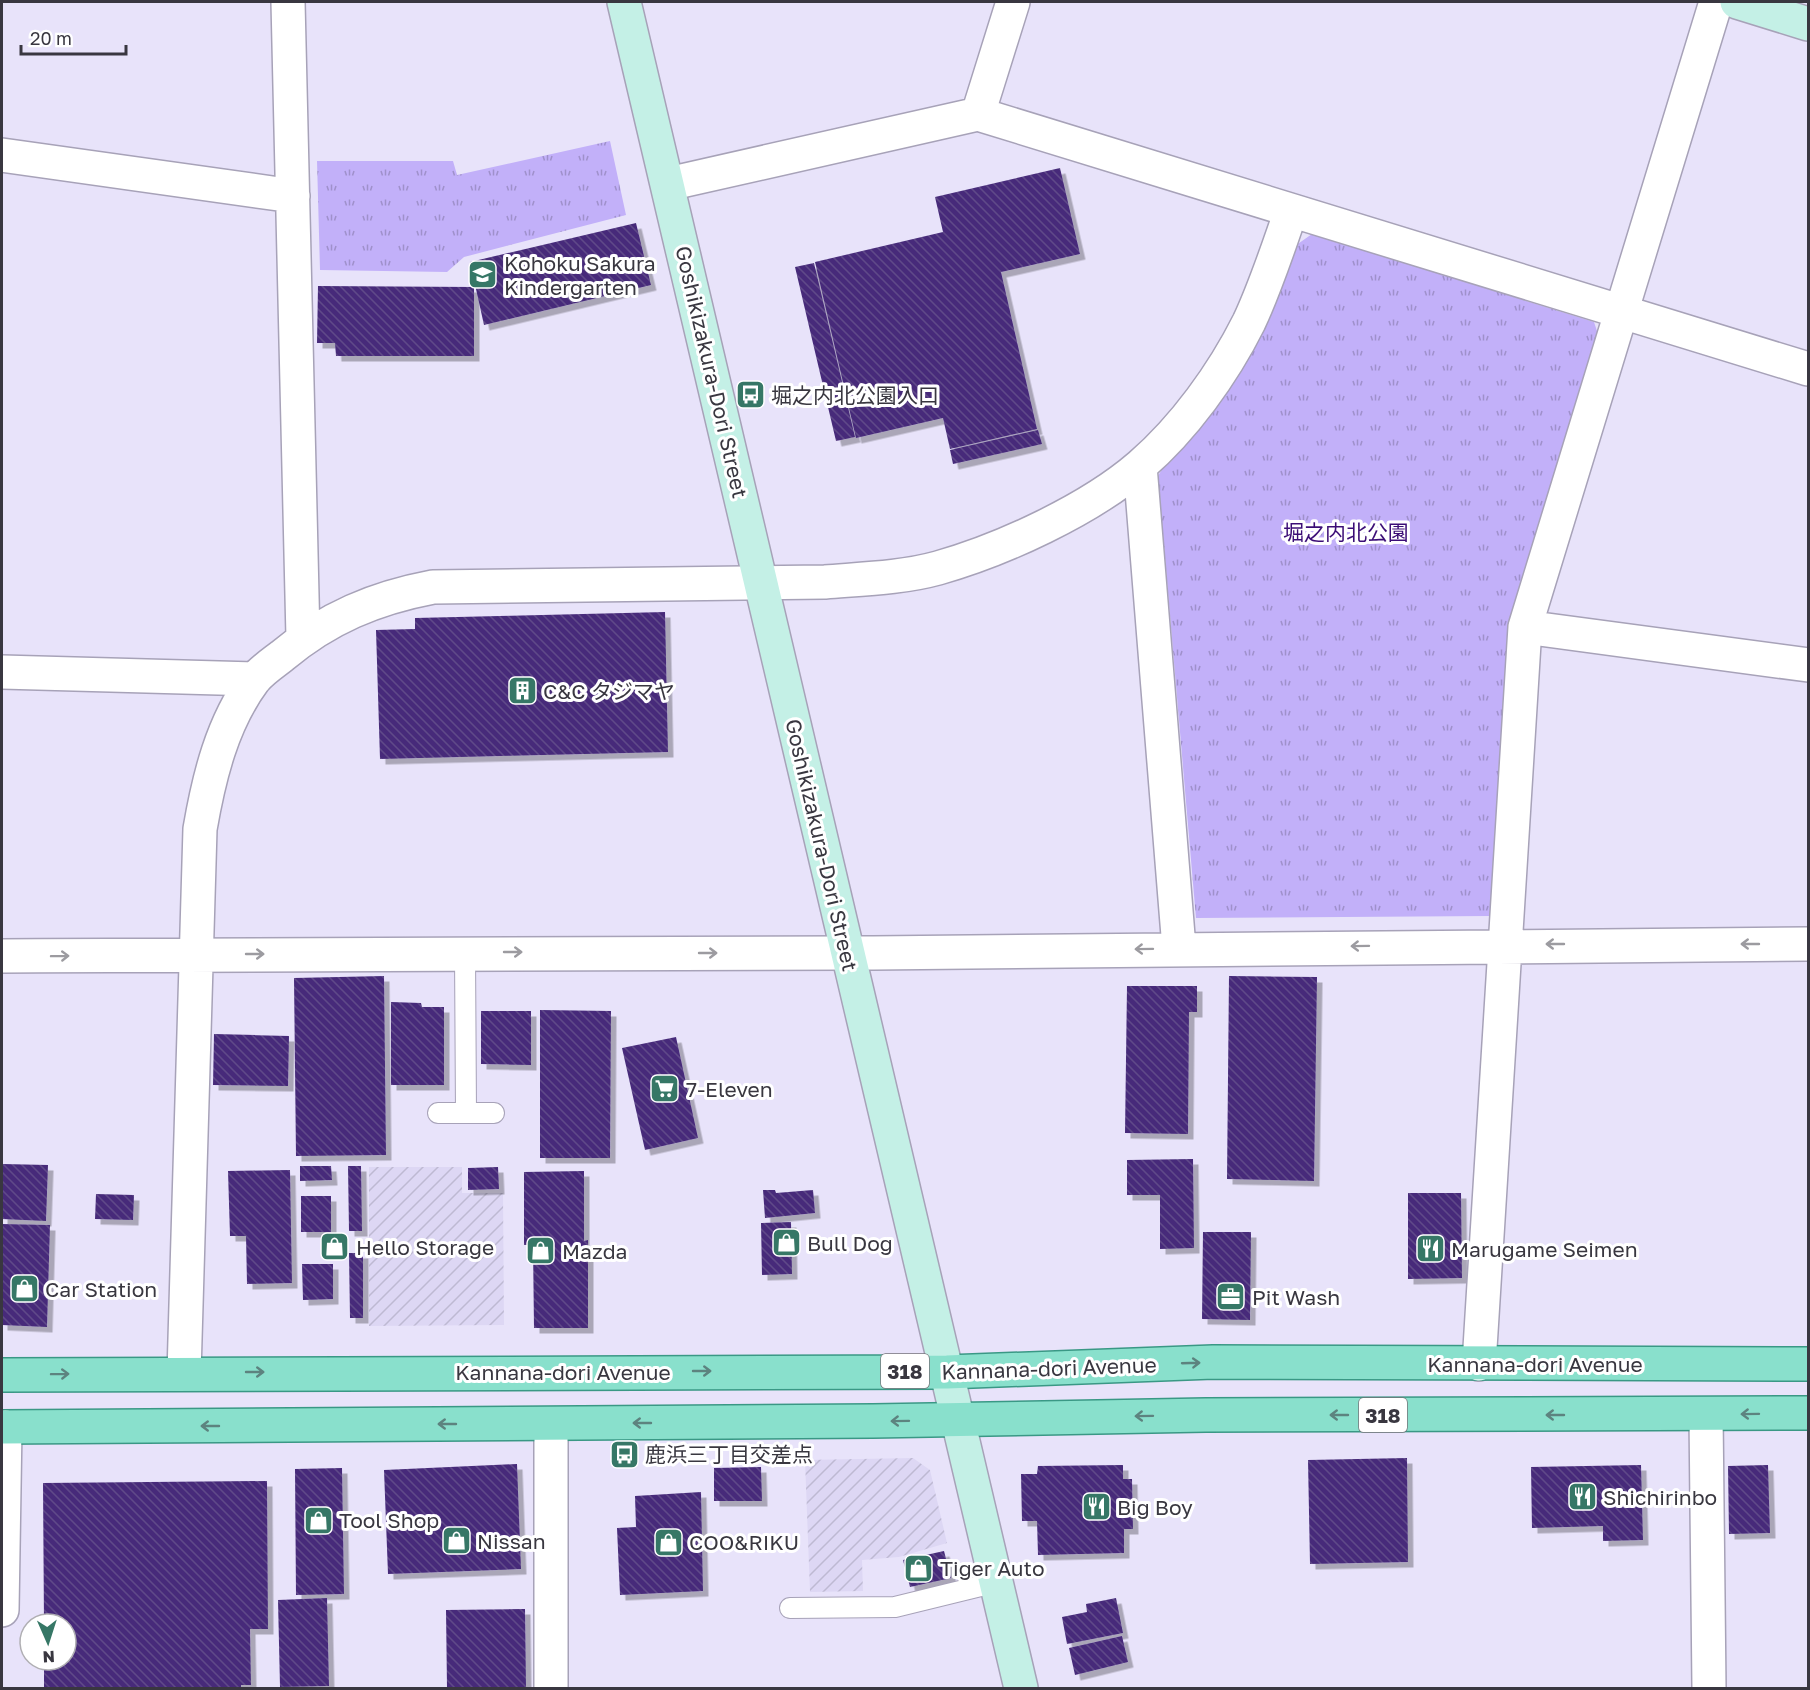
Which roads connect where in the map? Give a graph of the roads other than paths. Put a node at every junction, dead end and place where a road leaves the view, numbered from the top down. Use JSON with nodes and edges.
{"nodes":[{"id":1,"x":288,"y":2,"type":"edge"},
{"id":2,"x":624,"y":2,"type":"edge"},
{"id":3,"x":1013,"y":2,"type":"edge"},
{"id":4,"x":1716,"y":2,"type":"edge"},
{"id":5,"x":1737,"y":2,"type":"edge"},
{"id":6,"x":1809,"y":24,"type":"edge"},
{"id":7,"x":978,"y":114,"type":"junction"},
{"id":8,"x":2,"y":155,"type":"edge"},
{"id":9,"x":668,"y":184,"type":"junction"},
{"id":10,"x":293,"y":196,"type":"junction"},
{"id":11,"x":1291,"y":211,"type":"junction"},
{"id":12,"x":1621,"y":311,"type":"junction"},
{"id":13,"x":1809,"y":369,"type":"edge"},
{"id":14,"x":1140,"y":466,"type":"junction"},
{"id":15,"x":761,"y":584,"type":"junction"},
{"id":16,"x":1526,"y":627,"type":"junction"},
{"id":17,"x":303,"y":638,"type":"junction"},
{"id":18,"x":1809,"y":665,"type":"edge"},
{"id":19,"x":2,"y":672,"type":"edge"},
{"id":20,"x":255,"y":679,"type":"junction"},
{"id":21,"x":1506,"y":944,"type":"junction"},
{"id":22,"x":1809,"y":944,"type":"edge"},
{"id":23,"x":1179,"y":948,"type":"junction"},
{"id":24,"x":465,"y":952,"type":"junction"},
{"id":25,"x":848,"y":953,"type":"junction"},
{"id":26,"x":195,"y":954,"type":"junction"},
{"id":27,"x":2,"y":956,"type":"edge"},
{"id":28,"x":438,"y":1113,"type":"dead end"},
{"id":29,"x":466,"y":1113,"type":"junction"},
{"id":30,"x":494,"y":1113,"type":"dead end"},
{"id":31,"x":1479,"y":1364,"type":"junction"},
{"id":32,"x":1809,"y":1364,"type":"edge"},
{"id":33,"x":947,"y":1372,"type":"junction"},
{"id":34,"x":184,"y":1373,"type":"junction"},
{"id":35,"x":2,"y":1375,"type":"edge"},
{"id":36,"x":1809,"y":1413,"type":"edge"},
{"id":37,"x":1706,"y":1414,"type":"junction"},
{"id":38,"x":958,"y":1420,"type":"junction"},
{"id":39,"x":550,"y":1424,"type":"junction"},
{"id":40,"x":3,"y":1427,"type":"edge"},
{"id":41,"x":998,"y":1582,"type":"junction"},
{"id":42,"x":790,"y":1608,"type":"dead end"},
{"id":43,"x":2,"y":1610,"type":"edge"},
{"id":44,"x":551,"y":1689,"type":"edge"},
{"id":45,"x":1022,"y":1689,"type":"edge"},
{"id":46,"x":1709,"y":1689,"type":"edge"}],
"edges":[{"from":1,"to":10,"type":"street"},
{"from":2,"to":9,"type":"street","name":"Goshikizakura-Dori Street"},
{"from":3,"to":7,"type":"street"},
{"from":4,"to":12,"type":"street"},
{"from":5,"to":6,"type":"street"},
{"from":7,"to":9,"type":"street"},
{"from":7,"to":11,"type":"street"},
{"from":8,"to":10,"type":"street"},
{"from":9,"to":15,"type":"street","name":"Goshikizakura-Dori Street"},
{"from":10,"to":17,"type":"street"},
{"from":11,"to":12,"type":"street"},
{"from":11,"to":14,"type":"street"},
{"from":12,"to":13,"type":"street"},
{"from":12,"to":16,"type":"street"},
{"from":14,"to":15,"type":"street"},
{"from":14,"to":23,"type":"street"},
{"from":15,"to":17,"type":"street"},
{"from":15,"to":25,"type":"street","name":"Goshikizakura-Dori Street"},
{"from":16,"to":18,"type":"street"},
{"from":16,"to":21,"type":"street"},
{"from":17,"to":20,"type":"street"},
{"from":19,"to":20,"type":"street"},
{"from":20,"to":26,"type":"street"},
{"from":22,"to":21,"type":"street","one_way":true},
{"from":21,"to":23,"type":"street","one_way":true},
{"from":21,"to":31,"type":"street"},
{"from":23,"to":25,"type":"street","one_way":true},
{"from":24,"to":25,"type":"street","one_way":true},
{"from":26,"to":24,"type":"street","one_way":true},
{"from":24,"to":29,"type":"lane"},
{"from":25,"to":33,"type":"street","name":"Goshikizakura-Dori Street"},
{"from":27,"to":26,"type":"street","one_way":true},
{"from":26,"to":34,"type":"street"},
{"from":28,"to":29,"type":"lane"},
{"from":29,"to":30,"type":"lane"},
{"from":31,"to":32,"type":"main road","name":"Kannana-dori Avenue","number":"318"},
{"from":33,"to":31,"type":"main road","name":"Kannana-dori Avenue","number":"318","one_way":true},
{"from":34,"to":33,"type":"main road","name":"Kannana-dori Avenue","number":"318","one_way":true},
{"from":33,"to":38,"type":"street","name":"Goshikizakura-Dori Street"},
{"from":35,"to":34,"type":"main road","name":"Kannana-dori Avenue","number":"318","one_way":true},
{"from":36,"to":37,"type":"main road","number":"318","one_way":true},
{"from":37,"to":38,"type":"main road","number":"318","one_way":true},
{"from":37,"to":46,"type":"street"},
{"from":38,"to":39,"type":"main road","number":"318","one_way":true},
{"from":38,"to":41,"type":"street","name":"Goshikizakura-Dori Street"},
{"from":39,"to":40,"type":"main road","number":"318","one_way":true},
{"from":39,"to":44,"type":"street"},
{"from":40,"to":43,"type":"street"},
{"from":41,"to":42,"type":"lane"},
{"from":41,"to":45,"type":"street","name":"Goshikizakura-Dori Street"}]}
